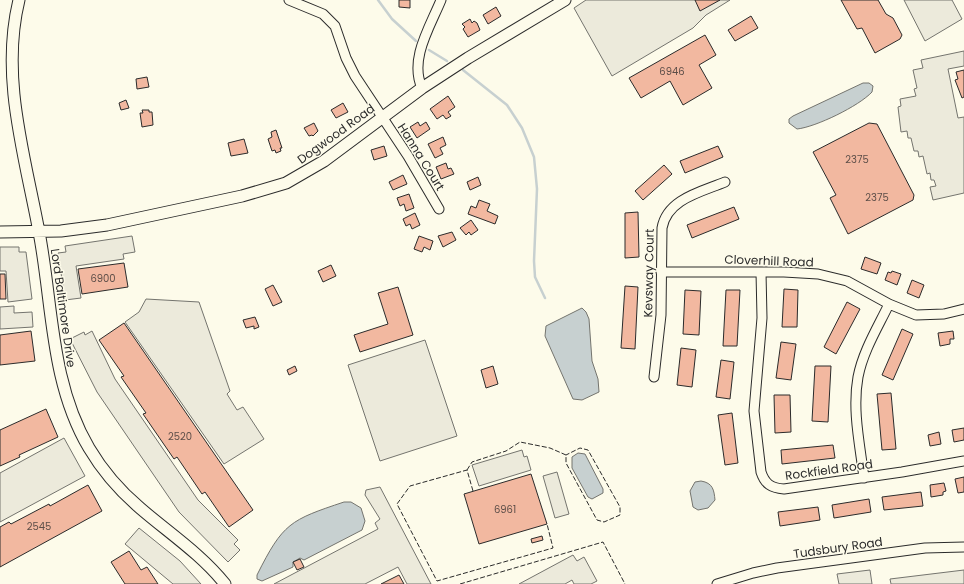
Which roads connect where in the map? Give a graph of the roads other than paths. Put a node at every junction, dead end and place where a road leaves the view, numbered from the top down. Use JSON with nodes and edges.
{"nodes":[{"id":1,"x":19,"y":0,"type":"edge"},
{"id":2,"x":289,"y":0,"type":"edge"},
{"id":3,"x":441,"y":0,"type":"edge"},
{"id":4,"x":559,"y":1,"type":"edge"},
{"id":5,"x":422,"y":88,"type":"junction"},
{"id":6,"x":382,"y":117,"type":"junction"},
{"id":7,"x":725,"y":182,"type":"dead end"},
{"id":8,"x":439,"y":209,"type":"dead end"},
{"id":9,"x":0,"y":232,"type":"edge"},
{"id":10,"x":39,"y":232,"type":"junction"},
{"id":11,"x":661,"y":272,"type":"junction"},
{"id":12,"x":761,"y":272,"type":"junction"},
{"id":13,"x":889,"y":304,"type":"junction"},
{"id":14,"x":964,"y":309,"type":"edge"},
{"id":15,"x":654,"y":377,"type":"dead end"},
{"id":16,"x":964,"y":461,"type":"edge"},
{"id":17,"x":864,"y":478,"type":"junction"},
{"id":18,"x":964,"y":547,"type":"edge"},
{"id":19,"x":225,"y":584,"type":"edge"},
{"id":20,"x":717,"y":584,"type":"edge"}],
"edges":[{"from":1,"to":10,"type":"main road","name":"Lord Baltimore Drive"},
{"from":2,"to":6,"type":"street","name":"Hanna Court"},
{"from":3,"to":5,"type":"street"},
{"from":4,"to":5,"type":"main road","name":"Dogwood Road"},
{"from":5,"to":6,"type":"main road","name":"Dogwood Road"},
{"from":6,"to":8,"type":"street","name":"Hanna Court"},
{"from":6,"to":10,"type":"main road","name":"Dogwood Road"},
{"from":7,"to":11,"type":"street","name":"Kevsway Court"},
{"from":9,"to":10,"type":"main road","name":"Dogwood Road"},
{"from":10,"to":19,"type":"main road","name":"Lord Baltimore Drive"},
{"from":11,"to":12,"type":"street","name":"Cloverhill Road"},
{"from":11,"to":15,"type":"street","name":"Kevsway Court"},
{"from":12,"to":13,"type":"street","name":"Cloverhill Road"},
{"from":12,"to":17,"type":"street","name":"Rockfield Road"},
{"from":13,"to":14,"type":"street","name":"Cloverhill Road"},
{"from":13,"to":17,"type":"street"},
{"from":16,"to":17,"type":"street","name":"Rockfield Road"},
{"from":18,"to":20,"type":"street","name":"Tudsbury Road"}]}
